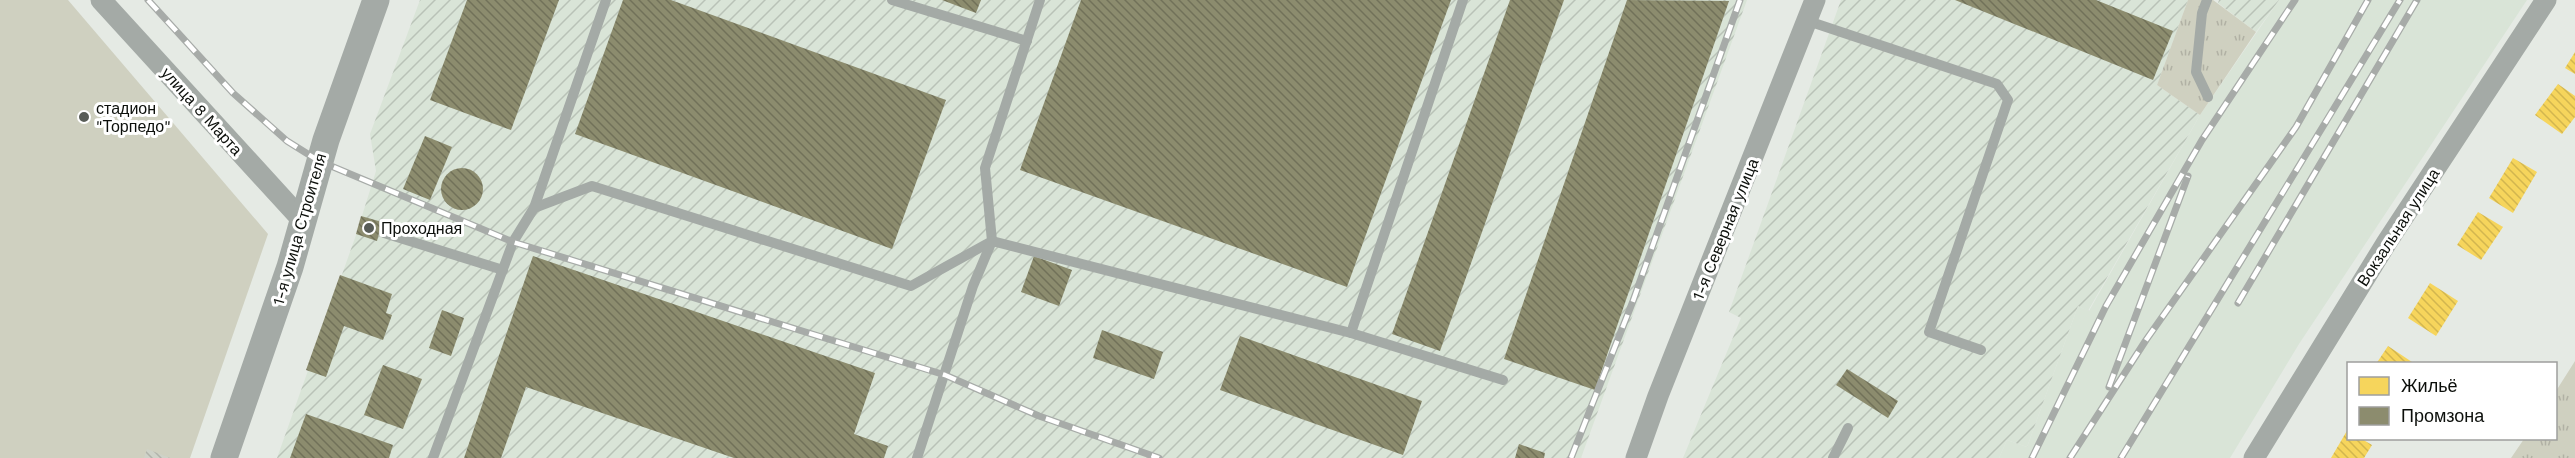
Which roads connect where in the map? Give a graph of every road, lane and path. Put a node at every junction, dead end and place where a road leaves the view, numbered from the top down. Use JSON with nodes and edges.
{"nodes":[{"id":1,"x":101,"y":0,"type":"edge"},
{"id":2,"x":376,"y":0,"type":"edge"},
{"id":3,"x":606,"y":0,"type":"edge"},
{"id":4,"x":892,"y":0,"type":"edge"},
{"id":5,"x":1040,"y":0,"type":"edge"},
{"id":6,"x":1463,"y":0,"type":"edge"},
{"id":7,"x":1815,"y":0,"type":"edge"},
{"id":8,"x":2207,"y":0,"type":"edge"},
{"id":9,"x":2546,"y":0,"type":"edge"},
{"id":10,"x":1808,"y":21,"type":"junction"},
{"id":11,"x":1027,"y":41,"type":"junction"},
{"id":12,"x":2208,"y":97,"type":"dead end"},
{"id":13,"x":534,"y":208,"type":"junction"},
{"id":14,"x":303,"y":221,"type":"junction"},
{"id":15,"x":384,"y":233,"type":"dead end"},
{"id":16,"x":992,"y":241,"type":"junction"},
{"id":17,"x":503,"y":270,"type":"junction"},
{"id":18,"x":1351,"y":333,"type":"junction"},
{"id":19,"x":1981,"y":350,"type":"dead end"},
{"id":20,"x":1503,"y":380,"type":"dead end"},
{"id":21,"x":1848,"y":428,"type":"dead end"},
{"id":22,"x":224,"y":458,"type":"edge"},
{"id":23,"x":433,"y":458,"type":"edge"},
{"id":24,"x":917,"y":458,"type":"edge"},
{"id":25,"x":1636,"y":458,"type":"edge"},
{"id":26,"x":1833,"y":458,"type":"edge"},
{"id":27,"x":2254,"y":458,"type":"edge"}],
"edges":[{"from":1,"to":14,"type":"street","name":"улица 8 Марта"},
{"from":2,"to":14,"type":"street","name":"1-я улица Строителя"},
{"from":3,"to":13,"type":"lane"},
{"from":4,"to":11,"type":"lane"},
{"from":5,"to":11,"type":"lane"},
{"from":6,"to":18,"type":"lane"},
{"from":7,"to":10,"type":"street","name":"1-я Северная улица"},
{"from":8,"to":12,"type":"lane"},
{"from":9,"to":27,"type":"street","name":"Вокзальная улица"},
{"from":10,"to":19,"type":"lane"},
{"from":10,"to":25,"type":"street","name":"1-я Северная улица"},
{"from":11,"to":16,"type":"lane"},
{"from":13,"to":16,"type":"lane"},
{"from":13,"to":17,"type":"lane"},
{"from":14,"to":22,"type":"street","name":"1-я улица Строителя"},
{"from":15,"to":17,"type":"lane"},
{"from":16,"to":18,"type":"lane"},
{"from":16,"to":24,"type":"lane"},
{"from":17,"to":23,"type":"lane"},
{"from":18,"to":20,"type":"lane"},
{"from":21,"to":26,"type":"lane"}]}
